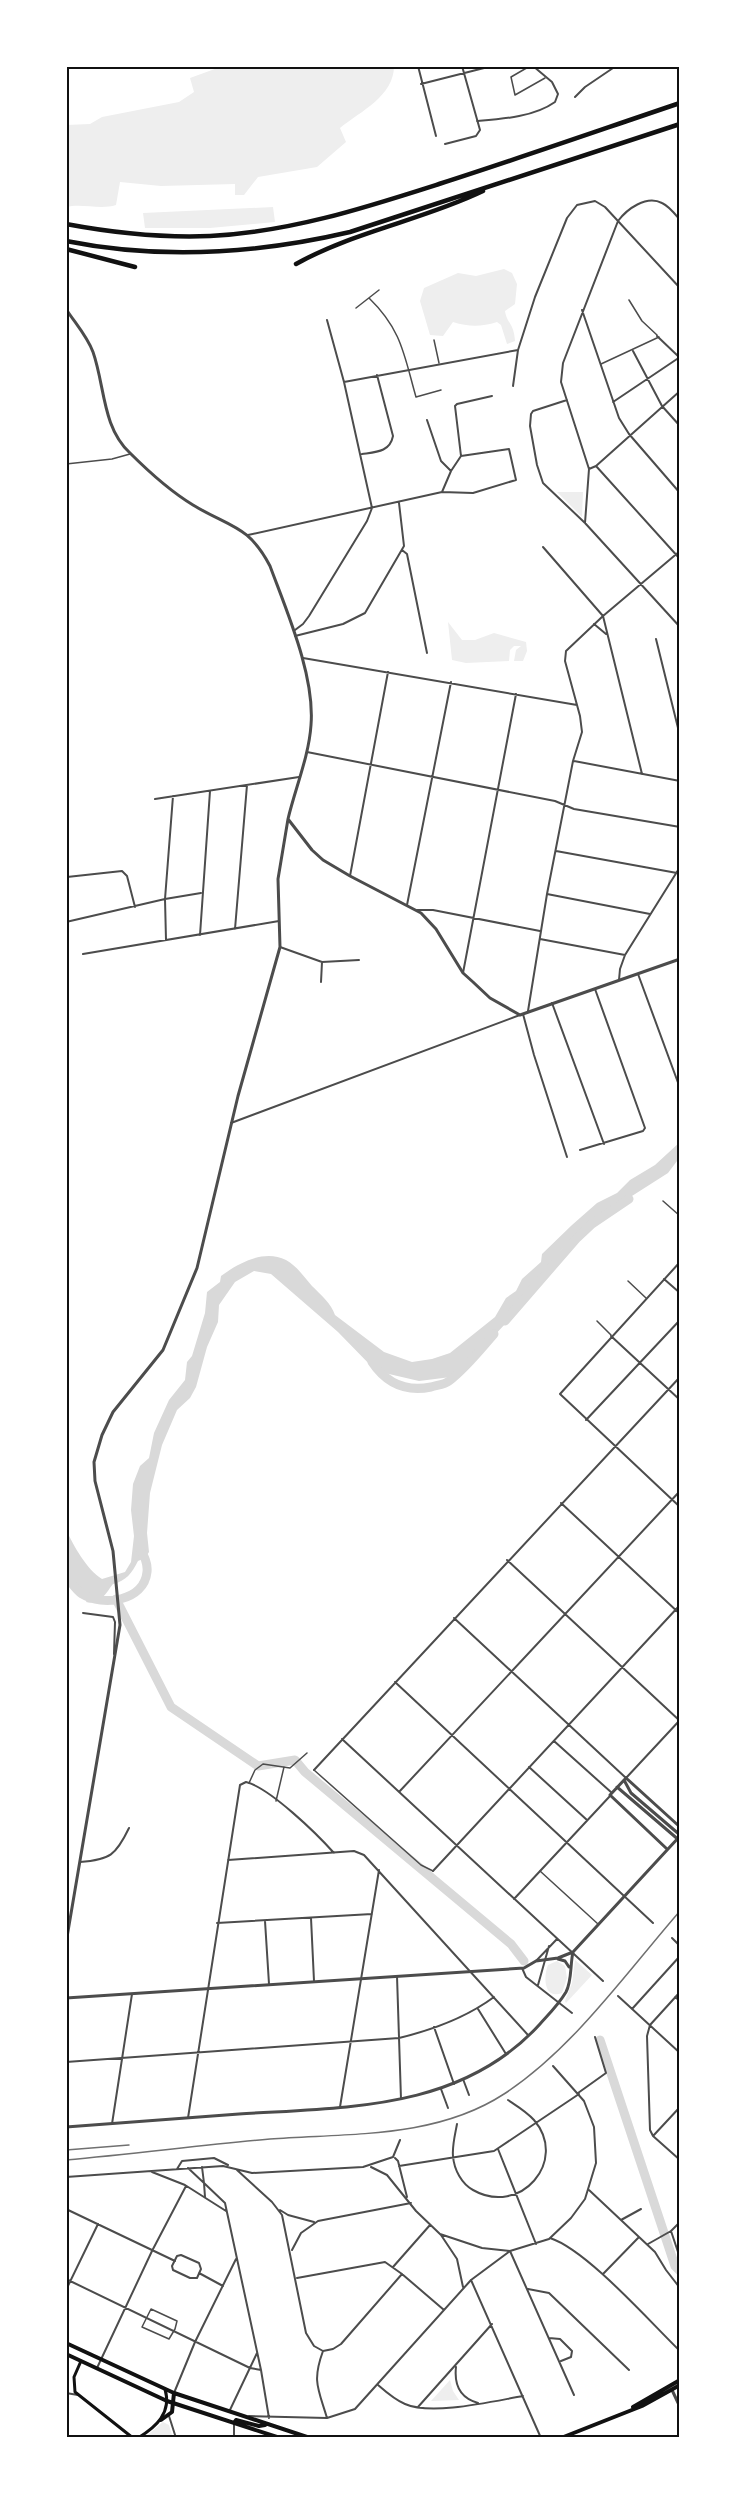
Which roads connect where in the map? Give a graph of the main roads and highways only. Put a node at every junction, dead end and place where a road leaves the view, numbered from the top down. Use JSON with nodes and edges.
{"nodes":[{"id":1,"x":680,"y":103,"type":"edge"},
{"id":2,"x":680,"y":124,"type":"edge"},
{"id":3,"x":501,"y":182,"type":"junction"},
{"id":4,"x":66,"y":224,"type":"edge"},
{"id":5,"x":66,"y":241,"type":"edge"},
{"id":6,"x":66,"y":249,"type":"edge"},
{"id":7,"x":296,"y":264,"type":"dead end"},
{"id":8,"x":135,"y":267,"type":"dead end"},
{"id":9,"x":66,"y":2343,"type":"edge"},
{"id":10,"x":66,"y":2354,"type":"edge"},
{"id":11,"x":81,"y":2361,"type":"junction"},
{"id":12,"x":680,"y":2382,"type":"edge"},
{"id":13,"x":165,"y":2389,"type":"junction"},
{"id":14,"x":174,"y":2393,"type":"junction"},
{"id":15,"x":167,"y":2401,"type":"junction"},
{"id":16,"x":174,"y":2403,"type":"junction"},
{"id":17,"x":633,"y":2407,"type":"junction"},
{"id":18,"x":161,"y":2420,"type":"junction"},
{"id":19,"x":234,"y":2423,"type":"junction"},
{"id":20,"x":265,"y":2424,"type":"junction"},
{"id":21,"x":133,"y":2438,"type":"edge"},
{"id":22,"x":138,"y":2438,"type":"edge"},
{"id":23,"x":280,"y":2438,"type":"edge"},
{"id":24,"x":310,"y":2438,"type":"edge"},
{"id":25,"x":561,"y":2438,"type":"edge"}],
"edges":[{"from":1,"to":4,"type":"highway"},
{"from":2,"to":3,"type":"highway"},
{"from":3,"to":5,"type":"highway"},
{"from":3,"to":7,"type":"highway"},
{"from":6,"to":8,"type":"highway"},
{"from":9,"to":13,"type":"main road"},
{"from":10,"to":11,"type":"main road"},
{"from":11,"to":15,"type":"main road"},
{"from":11,"to":21,"type":"main road"},
{"from":12,"to":17,"type":"main road"},
{"from":12,"to":17,"type":"main road"},
{"from":13,"to":14,"type":"main road"},
{"from":13,"to":15,"type":"main road"},
{"from":14,"to":16,"type":"main road"},
{"from":14,"to":20,"type":"main road"},
{"from":15,"to":16,"type":"main road"},
{"from":15,"to":18,"type":"main road"},
{"from":16,"to":18,"type":"main road"},
{"from":16,"to":19,"type":"main road"},
{"from":17,"to":25,"type":"main road"},
{"from":18,"to":22,"type":"main road"},
{"from":19,"to":20,"type":"main road"},
{"from":19,"to":23,"type":"main road"},
{"from":20,"to":24,"type":"main road"}]}
